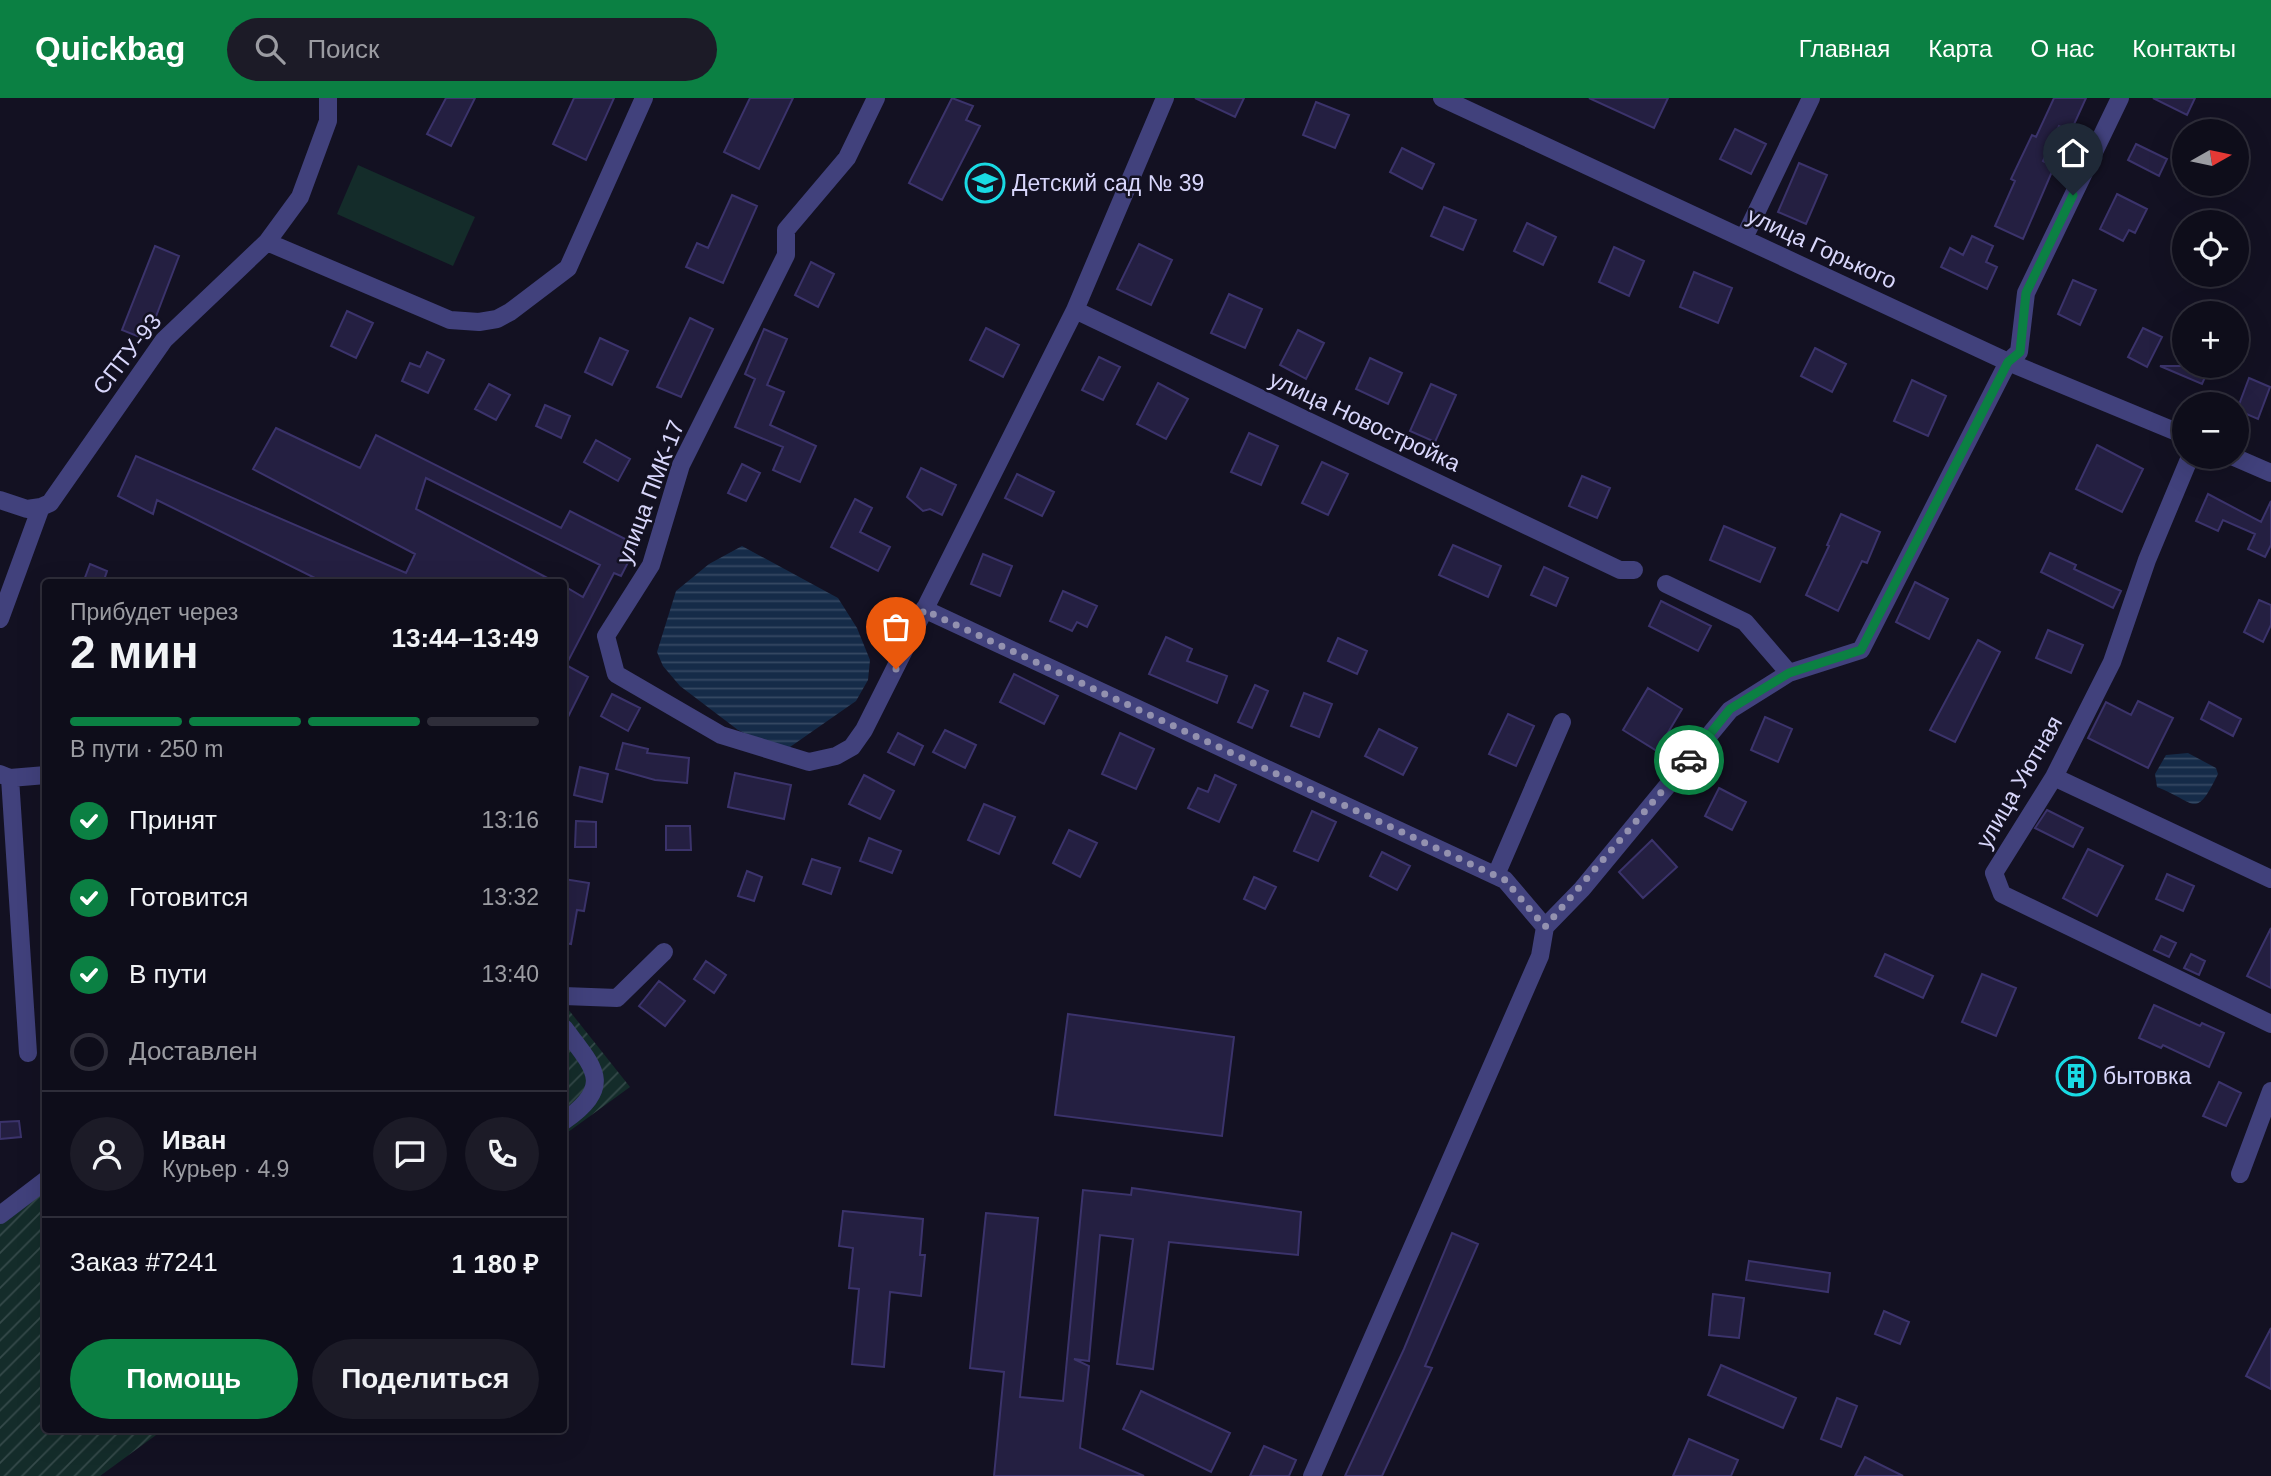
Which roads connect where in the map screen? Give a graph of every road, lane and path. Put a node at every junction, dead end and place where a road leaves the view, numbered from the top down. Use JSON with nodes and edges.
{"nodes":[{"id":1,"x":328,"y":98,"type":"edge"},
{"id":2,"x":644,"y":98,"type":"edge"},
{"id":3,"x":876,"y":98,"type":"edge"},
{"id":4,"x":1165,"y":98,"type":"edge"},
{"id":5,"x":1442,"y":98,"type":"edge"},
{"id":6,"x":1811,"y":98,"type":"edge"},
{"id":7,"x":2120,"y":98,"type":"edge"},
{"id":8,"x":1471,"y":104,"type":"edge"},
{"id":9,"x":1744,"y":238,"type":"junction"},
{"id":10,"x":267,"y":242,"type":"junction"},
{"id":11,"x":1075,"y":310,"type":"junction"},
{"id":12,"x":2008,"y":362,"type":"junction"},
{"id":13,"x":2172,"y":430,"type":"edge"},
{"id":14,"x":2249,"y":463,"type":"edge"},
{"id":15,"x":2185,"y":469,"type":"edge"},
{"id":16,"x":2271,"y":473,"type":"edge"},
{"id":17,"x":0,"y":500,"type":"edge"},
{"id":18,"x":41,"y":507,"type":"junction"},
{"id":19,"x":1634,"y":570,"type":"dead end"},
{"id":20,"x":1666,"y":584,"type":"dead end"},
{"id":21,"x":924,"y":610,"type":"junction"},
{"id":22,"x":0,"y":619,"type":"edge"},
{"id":23,"x":1789,"y":673,"type":"junction"},
{"id":24,"x":1562,"y":722,"type":"dead end"},
{"id":25,"x":42,"y":775,"type":"edge"},
{"id":26,"x":5,"y":776,"type":"edge"},
{"id":27,"x":2054,"y":777,"type":"junction"},
{"id":28,"x":1496,"y":875,"type":"junction"},
{"id":29,"x":2271,"y":878,"type":"edge"},
{"id":30,"x":1545,"y":927,"type":"junction"},
{"id":31,"x":664,"y":953,"type":"dead end"},
{"id":32,"x":567,"y":997,"type":"edge"},
{"id":33,"x":2271,"y":1024,"type":"edge"},
{"id":34,"x":567,"y":1032,"type":"edge"},
{"id":35,"x":28,"y":1053,"type":"dead end"},
{"id":36,"x":2271,"y":1091,"type":"edge"},
{"id":37,"x":567,"y":1119,"type":"edge"},
{"id":38,"x":2241,"y":1174,"type":"dead end"},
{"id":39,"x":42,"y":1183,"type":"edge"},
{"id":40,"x":0,"y":1215,"type":"edge"},
{"id":41,"x":1312,"y":1476,"type":"edge"}],
"edges":[{"from":1,"to":10,"type":"street","name":"СПТУ-93"},
{"from":2,"to":10,"type":"street"},
{"from":3,"to":21,"type":"street","name":"улица ПМК-17"},
{"from":4,"to":11,"type":"street","name":"улица ПМК-17"},
{"from":5,"to":8,"type":"street","name":"улица Горького"},
{"from":6,"to":9,"type":"street"},
{"from":7,"to":12,"type":"street"},
{"from":8,"to":9,"type":"street","name":"улица Горького"},
{"from":9,"to":12,"type":"street","name":"улица Горького"},
{"from":10,"to":18,"type":"street","name":"СПТУ-93"},
{"from":11,"to":19,"type":"street","name":"улица Новостройка"},
{"from":11,"to":21,"type":"street","name":"улица ПМК-17"},
{"from":12,"to":13,"type":"street","name":"улица Горького"},
{"from":12,"to":23,"type":"street"},
{"from":14,"to":16,"type":"street"},
{"from":15,"to":27,"type":"street","name":"улица Уютная"},
{"from":17,"to":18,"type":"street"},
{"from":18,"to":22,"type":"street","name":"СПТУ-93"},
{"from":20,"to":23,"type":"street"},
{"from":21,"to":28,"type":"street"},
{"from":23,"to":30,"type":"street"},
{"from":24,"to":28,"type":"street"},
{"from":25,"to":26,"type":"street"},
{"from":26,"to":35,"type":"street"},
{"from":27,"to":29,"type":"street"},
{"from":27,"to":33,"type":"street","name":"улица Уютная"},
{"from":28,"to":30,"type":"street"},
{"from":30,"to":41,"type":"street"},
{"from":31,"to":32,"type":"street"},
{"from":34,"to":37,"type":"street"},
{"from":36,"to":38,"type":"street"},
{"from":39,"to":40,"type":"street"}]}
